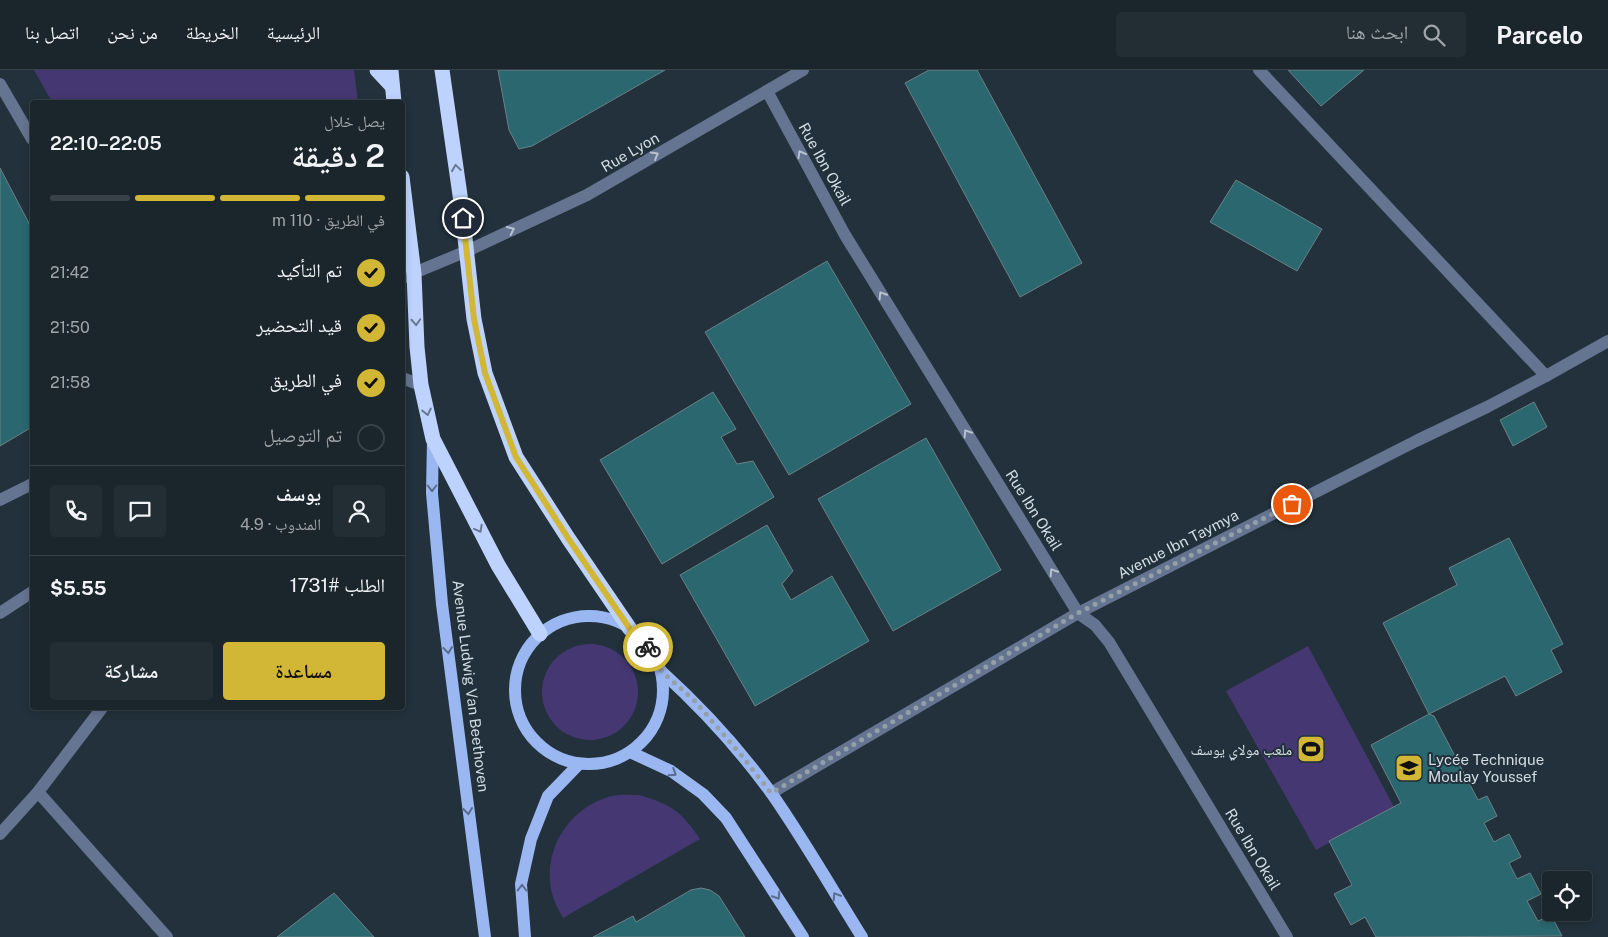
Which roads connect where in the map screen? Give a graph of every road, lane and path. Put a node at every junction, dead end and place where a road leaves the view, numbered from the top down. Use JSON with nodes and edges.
{"nodes":[{"id":1,"x":377,"y":70,"type":"edge"},
{"id":2,"x":391,"y":70,"type":"edge"},
{"id":3,"x":803,"y":70,"type":"edge"},
{"id":4,"x":1259,"y":70,"type":"edge"},
{"id":5,"x":443,"y":72,"type":"edge"},
{"id":6,"x":0,"y":84,"type":"edge"},
{"id":7,"x":392,"y":86,"type":"junction"},
{"id":8,"x":766,"y":91,"type":"junction"},
{"id":9,"x":394,"y":100,"type":"edge"},
{"id":10,"x":30,"y":136,"type":"edge"},
{"id":11,"x":405,"y":226,"type":"edge"},
{"id":12,"x":467,"y":251,"type":"junction"},
{"id":13,"x":408,"y":276,"type":"edge"},
{"id":14,"x":1608,"y":341,"type":"edge"},
{"id":15,"x":1546,"y":376,"type":"junction"},
{"id":16,"x":405,"y":379,"type":"edge"},
{"id":17,"x":421,"y":385,"type":"junction"},
{"id":18,"x":433,"y":439,"type":"junction"},
{"id":19,"x":30,"y":485,"type":"edge"},
{"id":20,"x":0,"y":500,"type":"edge"},
{"id":21,"x":30,"y":593,"type":"edge"},
{"id":22,"x":0,"y":613,"type":"edge"},
{"id":23,"x":1078,"y":613,"type":"junction"},
{"id":24,"x":630,"y":629,"type":"junction"},
{"id":25,"x":540,"y":634,"type":"junction"},
{"id":26,"x":662,"y":672,"type":"junction"},
{"id":27,"x":100,"y":710,"type":"edge"},
{"id":28,"x":630,"y":752,"type":"junction"},
{"id":29,"x":578,"y":764,"type":"junction"},
{"id":30,"x":38,"y":792,"type":"junction"},
{"id":31,"x":771,"y":793,"type":"junction"},
{"id":32,"x":0,"y":834,"type":"edge"},
{"id":33,"x":482,"y":935,"type":"edge"},
{"id":34,"x":167,"y":937,"type":"edge"},
{"id":35,"x":525,"y":937,"type":"edge"},
{"id":36,"x":803,"y":937,"type":"edge"},
{"id":37,"x":862,"y":937,"type":"edge"},
{"id":38,"x":1287,"y":937,"type":"edge"}],
"edges":[{"from":1,"to":7,"type":"highway"},
{"from":2,"to":7,"type":"highway"},
{"from":3,"to":8,"type":"street","name":"Rue Lyon"},
{"from":4,"to":15,"type":"street"},
{"from":12,"to":5,"type":"highway","one_way":true},
{"from":6,"to":10,"type":"street"},
{"from":7,"to":9,"type":"highway"},
{"from":12,"to":8,"type":"street","name":"Rue Lyon","one_way":true},
{"from":23,"to":8,"type":"street","name":"Rue Ibn Okail","one_way":true},
{"from":11,"to":13,"type":"highway","name":"Avenue Ludwig Van Beethoven"},
{"from":12,"to":13,"type":"street","name":"Rue Lyon"},
{"from":12,"to":24,"type":"highway"},
{"from":13,"to":17,"type":"highway","name":"Avenue Ludwig Van Beethoven","one_way":true},
{"from":14,"to":15,"type":"street","name":"Avenue Ibn Taymya"},
{"from":15,"to":23,"type":"street","name":"Avenue Ibn Taymya"},
{"from":16,"to":17,"type":"street"},
{"from":17,"to":18,"type":"highway","name":"Avenue Ludwig Van Beethoven","one_way":true},
{"from":18,"to":25,"type":"highway","name":"Avenue Ludwig Van Beethoven","one_way":true},
{"from":18,"to":33,"type":"main road","name":"Avenue Ludwig Van Beethoven","one_way":true},
{"from":19,"to":20,"type":"street"},
{"from":21,"to":22,"type":"street"},
{"from":23,"to":31,"type":"street","name":"Avenue Ibn Taymya"},
{"from":23,"to":38,"type":"street","name":"Rue Ibn Okail"},
{"from":24,"to":25,"type":"main road"},
{"from":24,"to":26,"type":"main road"},
{"from":25,"to":29,"type":"main road"},
{"from":26,"to":28,"type":"main road"},
{"from":26,"to":31,"type":"main road"},
{"from":27,"to":30,"type":"street"},
{"from":28,"to":29,"type":"main road"},
{"from":28,"to":36,"type":"main road","one_way":true},
{"from":35,"to":29,"type":"main road","one_way":true},
{"from":30,"to":32,"type":"street"},
{"from":30,"to":34,"type":"street"},
{"from":37,"to":31,"type":"main road","one_way":true}]}
